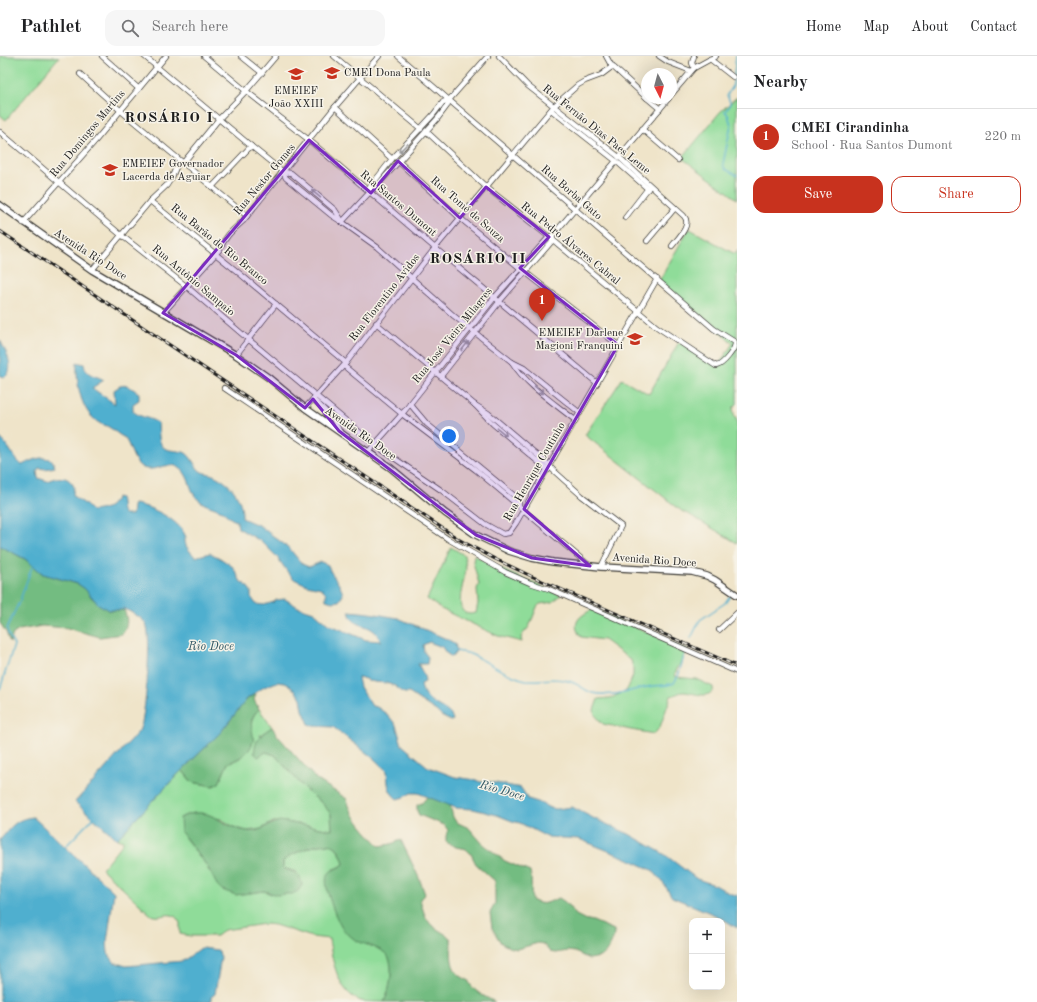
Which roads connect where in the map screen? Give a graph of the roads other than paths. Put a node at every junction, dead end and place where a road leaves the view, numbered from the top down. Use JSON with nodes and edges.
{"nodes":[{"id":1,"x":102,"y":56,"type":"edge"},
{"id":2,"x":144,"y":56,"type":"edge"},
{"id":3,"x":166,"y":56,"type":"edge"},
{"id":4,"x":204,"y":56,"type":"edge"},
{"id":5,"x":241,"y":56,"type":"edge"},
{"id":6,"x":276,"y":56,"type":"edge"},
{"id":7,"x":334,"y":56,"type":"edge"},
{"id":8,"x":379,"y":56,"type":"edge"},
{"id":9,"x":398,"y":56,"type":"edge"},
{"id":10,"x":488,"y":56,"type":"edge"},
{"id":11,"x":499,"y":56,"type":"edge"},
{"id":12,"x":606,"y":56,"type":"edge"},
{"id":13,"x":659,"y":56,"type":"edge"},
{"id":14,"x":694,"y":56,"type":"edge"},
{"id":15,"x":716,"y":56,"type":"edge"},
{"id":16,"x":710,"y":59,"type":"junction"},
{"id":17,"x":156,"y":66,"type":"junction"},
{"id":18,"x":613,"y":66,"type":"junction"},
{"id":19,"x":693,"y":70,"type":"junction"},
{"id":20,"x":262,"y":73,"type":"junction"},
{"id":21,"x":80,"y":74,"type":"dead end"},
{"id":22,"x":360,"y":77,"type":"junction"},
{"id":23,"x":733,"y":77,"type":"dead end"},
{"id":24,"x":677,"y":88,"type":"edge"},
{"id":25,"x":139,"y":89,"type":"junction"},
{"id":26,"x":246,"y":91,"type":"junction"},
{"id":27,"x":641,"y":92,"type":"edge"},
{"id":28,"x":449,"y":100,"type":"junction"},
{"id":29,"x":654,"y":104,"type":"edge"},
{"id":30,"x":664,"y":104,"type":"edge"},
{"id":31,"x":335,"y":107,"type":"junction"},
{"id":32,"x":553,"y":108,"type":"junction"},
{"id":33,"x":660,"y":109,"type":"junction"},
{"id":34,"x":121,"y":111,"type":"junction"},
{"id":35,"x":218,"y":120,"type":"junction"},
{"id":36,"x":642,"y":129,"type":"junction"},
{"id":37,"x":423,"y":130,"type":"junction"},
{"id":38,"x":0,"y":132,"type":"edge"},
{"id":39,"x":309,"y":140,"type":"junction"},
{"id":40,"x":250,"y":146,"type":"junction"},
{"id":41,"x":512,"y":155,"type":"junction"},
{"id":42,"x":392,"y":159,"type":"junction"},
{"id":43,"x":618,"y":159,"type":"junction"},
{"id":44,"x":678,"y":160,"type":"dead end"},
{"id":45,"x":398,"y":161,"type":"junction"},
{"id":46,"x":181,"y":162,"type":"junction"},
{"id":47,"x":283,"y":172,"type":"junction"},
{"id":48,"x":60,"y":182,"type":"junction"},
{"id":49,"x":212,"y":187,"type":"junction"},
{"id":50,"x":486,"y":187,"type":"junction"},
{"id":51,"x":649,"y":187,"type":"junction"},
{"id":52,"x":370,"y":192,"type":"junction"},
{"id":53,"x":150,"y":201,"type":"junction"},
{"id":54,"x":0,"y":205,"type":"edge"},
{"id":55,"x":576,"y":208,"type":"junction"},
{"id":56,"x":675,"y":208,"type":"junction"},
{"id":57,"x":247,"y":216,"type":"junction"},
{"id":58,"x":460,"y":218,"type":"junction"},
{"id":59,"x":625,"y":218,"type":"dead end"},
{"id":60,"x":23,"y":222,"type":"junction"},
{"id":61,"x":342,"y":222,"type":"junction"},
{"id":62,"x":121,"y":234,"type":"junction"},
{"id":63,"x":552,"y":238,"type":"junction"},
{"id":64,"x":647,"y":241,"type":"dead end"},
{"id":65,"x":672,"y":246,"type":"dead end"},
{"id":66,"x":435,"y":248,"type":"junction"},
{"id":67,"x":215,"y":254,"type":"junction"},
{"id":68,"x":520,"y":268,"type":"junction"},
{"id":69,"x":92,"y":270,"type":"junction"},
{"id":70,"x":526,"y":272,"type":"junction"},
{"id":71,"x":412,"y":278,"type":"junction"},
{"id":72,"x":657,"y":279,"type":"junction"},
{"id":73,"x":186,"y":286,"type":"junction"},
{"id":74,"x":495,"y":297,"type":"junction"},
{"id":75,"x":500,"y":301,"type":"junction"},
{"id":76,"x":276,"y":304,"type":"junction"},
{"id":77,"x":638,"y":311,"type":"junction"},
{"id":78,"x":163,"y":313,"type":"junction"},
{"id":79,"x":376,"y":323,"type":"junction"},
{"id":80,"x":470,"y":329,"type":"junction"},
{"id":81,"x":476,"y":333,"type":"junction"},
{"id":82,"x":248,"y":339,"type":"junction"},
{"id":83,"x":618,"y":345,"type":"junction"},
{"id":84,"x":236,"y":355,"type":"junction"},
{"id":85,"x":512,"y":362,"type":"junction"},
{"id":86,"x":710,"y":363,"type":"joint"},
{"id":87,"x":345,"y":365,"type":"junction"},
{"id":88,"x":435,"y":372,"type":"junction"},
{"id":89,"x":441,"y":376,"type":"junction"},
{"id":90,"x":597,"y":383,"type":"junction"},
{"id":91,"x":224,"y":388,"type":"dead end"},
{"id":92,"x":315,"y":397,"type":"junction"},
{"id":93,"x":410,"y":404,"type":"junction"},
{"id":94,"x":475,"y":405,"type":"junction"},
{"id":95,"x":305,"y":408,"type":"junction"},
{"id":96,"x":580,"y":413,"type":"junction"},
{"id":97,"x":402,"y":414,"type":"junction"},
{"id":98,"x":575,"y":420,"type":"junction"},
{"id":99,"x":339,"y":430,"type":"junction"},
{"id":100,"x":375,"y":445,"type":"junction"},
{"id":101,"x":368,"y":452,"type":"junction"},
{"id":102,"x":549,"y":465,"type":"junction"},
{"id":103,"x":546,"y":470,"type":"junction"},
{"id":104,"x":553,"y":470,"type":"junction"},
{"id":105,"x":519,"y":506,"type":"junction"},
{"id":106,"x":524,"y":509,"type":"junction"},
{"id":107,"x":590,"y":566,"type":"junction"},
{"id":108,"x":601,"y":567,"type":"junction"},
{"id":109,"x":737,"y":595,"type":"edge"},
{"id":110,"x":737,"y":613,"type":"edge"},
{"id":111,"x":719,"y":630,"type":"dead end"},
{"id":112,"x":737,"y":672,"type":"edge"}],
"edges":[{"from":1,"to":25,"type":"street"},
{"from":2,"to":17,"type":"street"},
{"from":3,"to":17,"type":"street","name":"Rua Domingos Martins"},
{"from":4,"to":26,"type":"street","name":"Rua Santos Dumont"},
{"from":5,"to":20,"type":"street"},
{"from":6,"to":20,"type":"street"},
{"from":7,"to":22,"type":"street","name":"Rua Pedro Álvares Cabral"},
{"from":8,"to":22,"type":"street","name":"Rua Nestor Gomes"},
{"from":9,"to":28,"type":"street","name":"Rua Borba Gato"},
{"from":10,"to":28,"type":"street"},
{"from":11,"to":32,"type":"street","name":"Rua Fernão Dias Paes Leme"},
{"from":12,"to":18,"type":"street"},
{"from":13,"to":19,"type":"street"},
{"from":14,"to":19,"type":"street"},
{"from":15,"to":16,"type":"street"},
{"from":16,"to":19,"type":"street"},
{"from":16,"to":23,"type":"street"},
{"from":17,"to":25,"type":"street","name":"Rua Domingos Martins"},
{"from":17,"to":35,"type":"street"},
{"from":18,"to":27,"type":"street"},
{"from":18,"to":32,"type":"street","name":"Rua Florentino Avidos"},
{"from":19,"to":24,"type":"street"},
{"from":20,"to":26,"type":"street"},
{"from":21,"to":34,"type":"street"},
{"from":22,"to":31,"type":"street","name":"Rua Nestor Gomes"},
{"from":22,"to":37,"type":"street","name":"Rua Pedro Álvares Cabral"},
{"from":25,"to":34,"type":"street","name":"Rua Domingos Martins"},
{"from":26,"to":35,"type":"street"},
{"from":26,"to":39,"type":"street","name":"Rua Santos Dumont"},
{"from":28,"to":37,"type":"street"},
{"from":28,"to":41,"type":"street","name":"Rua Borba Gato"},
{"from":29,"to":33,"type":"street"},
{"from":30,"to":33,"type":"street","name":"Rua José Vieira Milagres"},
{"from":31,"to":39,"type":"street","name":"Rua Nestor Gomes"},
{"from":31,"to":42,"type":"street"},
{"from":32,"to":41,"type":"street","name":"Rua Florentino Avidos"},
{"from":32,"to":43,"type":"street","name":"Rua Fernão Dias Paes Leme"},
{"from":33,"to":36,"type":"street","name":"Rua José Vieira Milagres"},
{"from":34,"to":46,"type":"street"},
{"from":34,"to":48,"type":"street","name":"Rua Domingos Martins"},
{"from":35,"to":40,"type":"street"},
{"from":35,"to":46,"type":"street"},
{"from":36,"to":43,"type":"street","name":"Rua José Vieira Milagres"},
{"from":36,"to":44,"type":"street"},
{"from":37,"to":42,"type":"street","one_way":true},
{"from":37,"to":45,"type":"street"},
{"from":37,"to":50,"type":"street","name":"Rua Pedro Álvares Cabral"},
{"from":38,"to":48,"type":"street","name":"Rua Antônio Sampaio"},
{"from":39,"to":47,"type":"street","name":"Rua Nestor Gomes"},
{"from":39,"to":52,"type":"street","name":"Rua Santos Dumont"},
{"from":40,"to":47,"type":"street"},
{"from":40,"to":49,"type":"street"},
{"from":41,"to":50,"type":"street","name":"Rua Florentino Avidos"},
{"from":41,"to":55,"type":"street","name":"Rua Borba Gato"},
{"from":42,"to":52,"type":"street"},
{"from":43,"to":51,"type":"street","name":"Rua Fernão Dias Paes Leme"},
{"from":43,"to":55,"type":"street","name":"Rua José Vieira Milagres"},
{"from":45,"to":52,"type":"street"},
{"from":45,"to":58,"type":"street","name":"Rua Tomé de Souza"},
{"from":46,"to":49,"type":"street"},
{"from":46,"to":53,"type":"street"},
{"from":47,"to":57,"type":"street","name":"Rua Nestor Gomes"},
{"from":47,"to":61,"type":"street"},
{"from":48,"to":60,"type":"street","name":"Rua Domingos Martins"},
{"from":48,"to":62,"type":"street","name":"Rua Antônio Sampaio"},
{"from":49,"to":57,"type":"street"},
{"from":50,"to":58,"type":"street","name":"Rua Florentino Avidos"},
{"from":50,"to":63,"type":"street","name":"Rua Pedro Álvares Cabral"},
{"from":51,"to":56,"type":"street","name":"Rua Fernão Dias Paes Leme"},
{"from":51,"to":59,"type":"street"},
{"from":52,"to":61,"type":"street"},
{"from":52,"to":66,"type":"street","name":"Rua Santos Dumont"},
{"from":53,"to":62,"type":"street"},
{"from":53,"to":67,"type":"street","name":"Rua Barão do Rio Branco"},
{"from":54,"to":60,"type":"street","name":"Avenida Rio Doce"},
{"from":55,"to":63,"type":"street","name":"Rua José Vieira Milagres"},
{"from":55,"to":72,"type":"street","name":"Rua Borba Gato"},
{"from":56,"to":64,"type":"street"},
{"from":56,"to":65,"type":"street","name":"Rua Fernão Dias Paes Leme"},
{"from":57,"to":67,"type":"street","name":"Rua Nestor Gomes"},
{"from":58,"to":66,"type":"street","name":"Rua Florentino Avidos"},
{"from":58,"to":68,"type":"street","name":"Rua Tomé de Souza"},
{"from":60,"to":69,"type":"street","name":"Avenida Rio Doce"},
{"from":61,"to":71,"type":"street"},
{"from":62,"to":69,"type":"street"},
{"from":62,"to":73,"type":"street","name":"Rua Antônio Sampaio"},
{"from":63,"to":68,"type":"street","name":"Rua José Vieira Milagres"},
{"from":63,"to":70,"type":"street"},
{"from":63,"to":77,"type":"street","name":"Rua Pedro Álvares Cabral"},
{"from":66,"to":71,"type":"street","name":"Rua Florentino Avidos"},
{"from":66,"to":74,"type":"street","name":"Rua Santos Dumont"},
{"from":67,"to":73,"type":"street","name":"Rua Nestor Gomes"},
{"from":67,"to":76,"type":"street","name":"Rua Barão do Rio Branco"},
{"from":68,"to":70,"type":"street","name":"Rua Tomé de Souza"},
{"from":68,"to":74,"type":"street","name":"Rua José Vieira Milagres"},
{"from":69,"to":78,"type":"street","name":"Avenida Rio Doce"},
{"from":70,"to":75,"type":"street"},
{"from":70,"to":83,"type":"street","name":"Rua Tomé de Souza"},
{"from":71,"to":79,"type":"street","name":"Rua Florentino Avidos"},
{"from":71,"to":80,"type":"street"},
{"from":72,"to":77,"type":"street","name":"Rua Henrique Coutinho"},
{"from":72,"to":86,"type":"street","name":"Rua Borba Gato"},
{"from":73,"to":78,"type":"street","name":"Rua Nestor Gomes"},
{"from":73,"to":82,"type":"street","name":"Rua Antônio Sampaio"},
{"from":74,"to":75,"type":"street","name":"Rua Santos Dumont"},
{"from":74,"to":80,"type":"street","name":"Rua José Vieira Milagres"},
{"from":75,"to":81,"type":"street"},
{"from":75,"to":90,"type":"street","name":"Rua Santos Dumont"},
{"from":76,"to":82,"type":"street"},
{"from":76,"to":87,"type":"street","name":"Rua Barão do Rio Branco"},
{"from":77,"to":83,"type":"street","name":"Rua Henrique Coutinho"},
{"from":77,"to":86,"type":"street","name":"Rua Pedro Álvares Cabral"},
{"from":78,"to":84,"type":"street","name":"Avenida Rio Doce"},
{"from":79,"to":87,"type":"street","name":"Rua Florentino Avidos"},
{"from":79,"to":88,"type":"street"},
{"from":80,"to":81,"type":"street"},
{"from":80,"to":88,"type":"street","name":"Rua José Vieira Milagres"},
{"from":81,"to":85,"type":"street"},
{"from":89,"to":81,"type":"street","one_way":true},
{"from":82,"to":84,"type":"street"},
{"from":82,"to":92,"type":"street","name":"Rua Antônio Sampaio"},
{"from":83,"to":90,"type":"street","name":"Rua Henrique Coutinho"},
{"from":84,"to":95,"type":"street","name":"Avenida Rio Doce"},
{"from":85,"to":96,"type":"street"},
{"from":85,"to":98,"type":"street","one_way":true},
{"from":87,"to":92,"type":"street","name":"Rua Florentino Avidos"},
{"from":87,"to":97,"type":"street"},
{"from":88,"to":89,"type":"street"},
{"from":88,"to":93,"type":"street","name":"Rua José Vieira Milagres"},
{"from":89,"to":94,"type":"street"},
{"from":90,"to":96,"type":"street","name":"Rua Henrique Coutinho"},
{"from":91,"to":112,"type":"street"},
{"from":92,"to":95,"type":"street","name":"Rua Florentino Avidos"},
{"from":92,"to":99,"type":"street"},
{"from":92,"to":100,"type":"street","name":"Rua Antônio Sampaio"},
{"from":93,"to":97,"type":"street","name":"Rua José Vieira Milagres"},
{"from":93,"to":105,"type":"street"},
{"from":94,"to":102,"type":"street"},
{"from":94,"to":103,"type":"street","one_way":true},
{"from":95,"to":99,"type":"street","name":"Avenida Rio Doce"},
{"from":96,"to":98,"type":"street","name":"Rua Henrique Coutinho"},
{"from":97,"to":100,"type":"street","name":"Rua José Vieira Milagres"},
{"from":97,"to":105,"type":"street"},
{"from":98,"to":102,"type":"street","name":"Rua Henrique Coutinho"},
{"from":99,"to":101,"type":"street","name":"Avenida Rio Doce"},
{"from":100,"to":101,"type":"street","name":"Rua José Vieira Milagres"},
{"from":100,"to":106,"type":"street","name":"Rua Henrique Coutinho"},
{"from":101,"to":107,"type":"street","name":"Avenida Rio Doce"},
{"from":102,"to":103,"type":"street","name":"Rua Henrique Coutinho"},
{"from":102,"to":104,"type":"street"},
{"from":103,"to":104,"type":"street"},
{"from":103,"to":106,"type":"street","name":"Rua Henrique Coutinho"},
{"from":104,"to":108,"type":"street"},
{"from":105,"to":106,"type":"street"},
{"from":106,"to":107,"type":"street"},
{"from":107,"to":108,"type":"street","name":"Avenida Rio Doce"},
{"from":108,"to":109,"type":"street","name":"Avenida Rio Doce"},
{"from":110,"to":111,"type":"street"}]}
